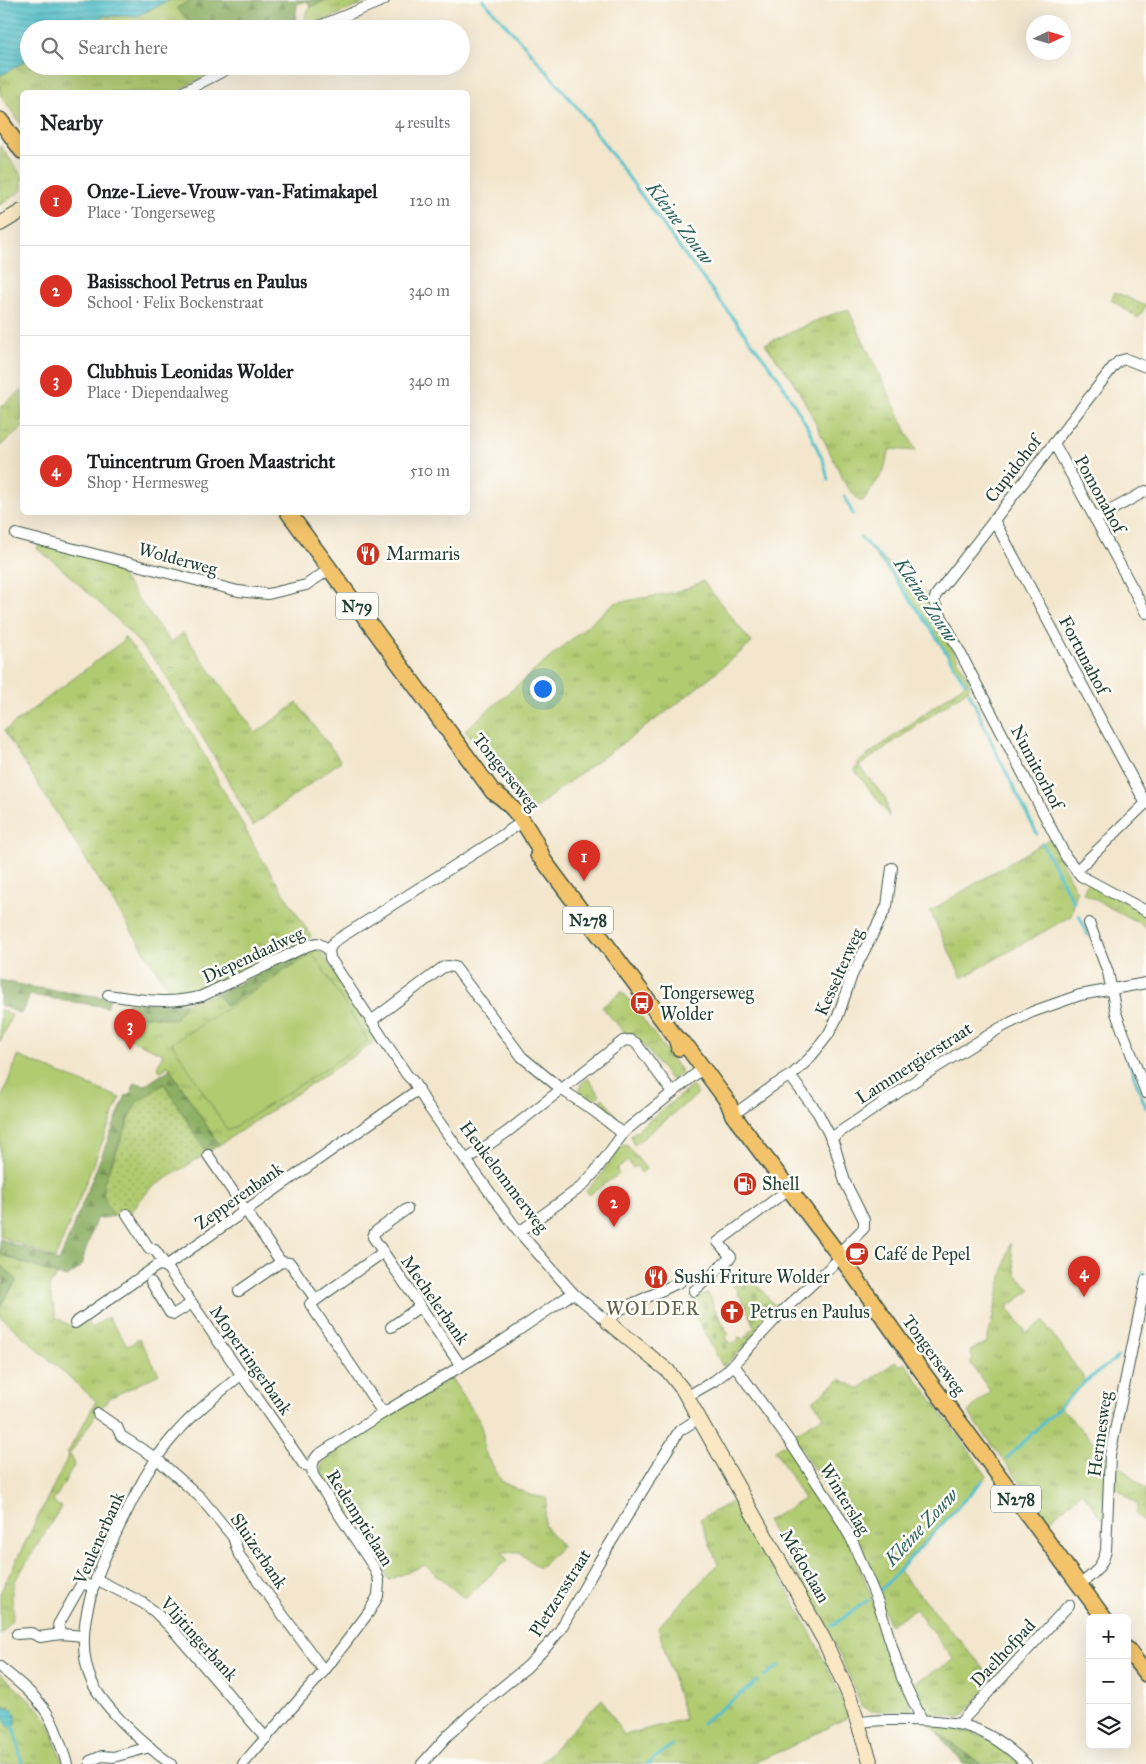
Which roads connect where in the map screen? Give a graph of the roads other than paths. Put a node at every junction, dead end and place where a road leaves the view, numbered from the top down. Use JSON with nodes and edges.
{"nodes":[{"id":1,"x":384,"y":0,"type":"edge"},
{"id":2,"x":334,"y":20,"type":"edge"},
{"id":3,"x":215,"y":75,"type":"edge"},
{"id":4,"x":186,"y":90,"type":"edge"},
{"id":5,"x":0,"y":120,"type":"edge"},
{"id":6,"x":20,"y":148,"type":"edge"},
{"id":7,"x":20,"y":212,"type":"edge"},
{"id":8,"x":0,"y":224,"type":"edge"},
{"id":9,"x":1146,"y":367,"type":"edge"},
{"id":10,"x":1054,"y":443,"type":"junction"},
{"id":11,"x":1146,"y":491,"type":"edge"},
{"id":12,"x":290,"y":515,"type":"edge"},
{"id":13,"x":1095,"y":519,"type":"junction"},
{"id":14,"x":994,"y":520,"type":"junction"},
{"id":15,"x":16,"y":534,"type":"dead end"},
{"id":16,"x":330,"y":569,"type":"junction"},
{"id":17,"x":934,"y":605,"type":"joint"},
{"id":18,"x":1146,"y":613,"type":"edge"},
{"id":19,"x":416,"y":686,"type":"joint"},
{"id":20,"x":1146,"y":804,"type":"edge"},
{"id":21,"x":518,"y":825,"type":"junction"},
{"id":22,"x":892,"y":868,"type":"dead end"},
{"id":23,"x":1076,"y":871,"type":"junction"},
{"id":24,"x":1146,"y":911,"type":"edge"},
{"id":25,"x":1089,"y":923,"type":"dead end"},
{"id":26,"x":329,"y":949,"type":"junction"},
{"id":27,"x":1146,"y":983,"type":"edge"},
{"id":28,"x":1111,"y":989,"type":"junction"},
{"id":29,"x":108,"y":995,"type":"dead end"},
{"id":30,"x":371,"y":1021,"type":"junction"},
{"id":31,"x":700,"y":1070,"type":"junction"},
{"id":32,"x":790,"y":1076,"type":"junction"},
{"id":33,"x":419,"y":1089,"type":"junction"},
{"id":34,"x":561,"y":1089,"type":"junction"},
{"id":35,"x":672,"y":1092,"type":"junction"},
{"id":36,"x":1146,"y":1093,"type":"edge"},
{"id":37,"x":734,"y":1115,"type":"junction"},
{"id":38,"x":622,"y":1133,"type":"junction"},
{"id":39,"x":831,"y":1138,"type":"junction"},
{"id":40,"x":208,"y":1155,"type":"dead end"},
{"id":41,"x":466,"y":1160,"type":"junction"},
{"id":42,"x":789,"y":1189,"type":"junction"},
{"id":43,"x":407,"y":1209,"type":"dead end"},
{"id":44,"x":246,"y":1211,"type":"junction"},
{"id":45,"x":127,"y":1214,"type":"dead end"},
{"id":46,"x":519,"y":1232,"type":"junction"},
{"id":47,"x":382,"y":1253,"type":"junction"},
{"id":48,"x":839,"y":1256,"type":"junction"},
{"id":49,"x":281,"y":1262,"type":"junction"},
{"id":50,"x":166,"y":1266,"type":"junction"},
{"id":51,"x":1146,"y":1280,"type":"edge"},
{"id":52,"x":151,"y":1282,"type":"dead end"},
{"id":53,"x":680,"y":1282,"type":"dead end"},
{"id":54,"x":239,"y":1291,"type":"dead end"},
{"id":55,"x":694,"y":1291,"type":"dead end"},
{"id":56,"x":573,"y":1293,"type":"junction"},
{"id":57,"x":316,"y":1300,"type":"junction"},
{"id":58,"x":192,"y":1303,"type":"junction"},
{"id":59,"x":419,"y":1307,"type":"junction"},
{"id":60,"x":608,"y":1322,"type":"junction"},
{"id":61,"x":75,"y":1323,"type":"dead end"},
{"id":62,"x":391,"y":1327,"type":"dead end"},
{"id":63,"x":734,"y":1364,"type":"junction"},
{"id":64,"x":461,"y":1366,"type":"junction"},
{"id":65,"x":242,"y":1374,"type":"junction"},
{"id":66,"x":686,"y":1397,"type":"junction"},
{"id":67,"x":383,"y":1412,"type":"junction"},
{"id":68,"x":98,"y":1414,"type":"dead end"},
{"id":69,"x":698,"y":1419,"type":"junction"},
{"id":70,"x":156,"y":1458,"type":"junction"},
{"id":71,"x":312,"y":1466,"type":"junction"},
{"id":72,"x":94,"y":1583,"type":"junction"},
{"id":73,"x":1080,"y":1584,"type":"junction"},
{"id":74,"x":1069,"y":1605,"type":"dead end"},
{"id":75,"x":1101,"y":1614,"type":"edge"},
{"id":76,"x":18,"y":1634,"type":"dead end"},
{"id":77,"x":60,"y":1634,"type":"junction"},
{"id":78,"x":84,"y":1636,"type":"junction"},
{"id":79,"x":1131,"y":1654,"type":"edge"},
{"id":80,"x":0,"y":1666,"type":"edge"},
{"id":81,"x":324,"y":1671,"type":"junction"},
{"id":82,"x":1146,"y":1674,"type":"edge"},
{"id":83,"x":922,"y":1720,"type":"junction"},
{"id":84,"x":859,"y":1723,"type":"junction"},
{"id":85,"x":960,"y":1723,"type":"junction"},
{"id":86,"x":266,"y":1738,"type":"junction"},
{"id":87,"x":150,"y":1747,"type":"junction"},
{"id":88,"x":90,"y":1760,"type":"dead end"},
{"id":89,"x":67,"y":1764,"type":"edge"},
{"id":90,"x":171,"y":1764,"type":"edge"},
{"id":91,"x":243,"y":1764,"type":"edge"},
{"id":92,"x":422,"y":1764,"type":"edge"},
{"id":93,"x":870,"y":1764,"type":"edge"},
{"id":94,"x":1026,"y":1764,"type":"edge"}],
"edges":[{"from":1,"to":2,"type":"street"},
{"from":3,"to":4,"type":"street"},
{"from":5,"to":6,"type":"main road"},
{"from":7,"to":8,"type":"street"},
{"from":9,"to":10,"type":"street","name":"Cupidohof"},
{"from":10,"to":13,"type":"street","name":"Pomonahof"},
{"from":10,"to":14,"type":"street","name":"Cupidohof"},
{"from":11,"to":13,"type":"street"},
{"from":12,"to":16,"type":"main road","number":"N79"},
{"from":13,"to":18,"type":"street","name":"Pomonahof"},
{"from":14,"to":17,"type":"street","name":"Cupidohof"},
{"from":14,"to":20,"type":"street","name":"Fortunahof"},
{"from":15,"to":16,"type":"street","name":"Wolderweg"},
{"from":16,"to":19,"type":"main road","number":"N79"},
{"from":17,"to":23,"type":"street","name":"Numitorhof"},
{"from":19,"to":21,"type":"main road","name":"Tongerseweg","number":"N278"},
{"from":20,"to":23,"type":"street"},
{"from":21,"to":26,"type":"street","name":"Diependaalweg"},
{"from":21,"to":31,"type":"main road","name":"Tongerseweg","number":"N278"},
{"from":22,"to":32,"type":"street","name":"Kesselterweg"},
{"from":23,"to":24,"type":"street","name":"Numitorhof"},
{"from":25,"to":28,"type":"street"},
{"from":26,"to":29,"type":"street","name":"Diependaalweg"},
{"from":26,"to":30,"type":"street","name":"Heukelommerweg"},
{"from":27,"to":28,"type":"street","name":"Lammergierstraat"},
{"from":28,"to":36,"type":"street"},
{"from":28,"to":39,"type":"street","name":"Lammergierstraat"},
{"from":30,"to":33,"type":"street","name":"Heukelommerweg"},
{"from":30,"to":34,"type":"street"},
{"from":31,"to":35,"type":"street"},
{"from":31,"to":37,"type":"main road","name":"Tongerseweg","number":"N278"},
{"from":32,"to":37,"type":"street","name":"Kesselterweg"},
{"from":32,"to":39,"type":"street"},
{"from":33,"to":41,"type":"street","name":"Heukelommerweg"},
{"from":33,"to":44,"type":"street","name":"Zepperenbank"},
{"from":34,"to":35,"type":"street"},
{"from":34,"to":38,"type":"street"},
{"from":34,"to":41,"type":"street"},
{"from":35,"to":38,"type":"street"},
{"from":37,"to":42,"type":"main road","name":"Tongerseweg","number":"N278"},
{"from":38,"to":46,"type":"street"},
{"from":39,"to":48,"type":"street"},
{"from":40,"to":44,"type":"street"},
{"from":41,"to":46,"type":"street","name":"Heukelommerweg"},
{"from":42,"to":48,"type":"main road","name":"Tongerseweg","number":"N278"},
{"from":42,"to":55,"type":"street"},
{"from":43,"to":47,"type":"street","name":"Mechelerbank"},
{"from":44,"to":49,"type":"street"},
{"from":44,"to":50,"type":"street","name":"Zepperenbank"},
{"from":45,"to":50,"type":"street","name":"Mopertingerbank"},
{"from":46,"to":56,"type":"street","name":"Heukelommerweg"},
{"from":47,"to":57,"type":"street","name":"Mechelerbank"},
{"from":47,"to":59,"type":"street","name":"Mechelerbank"},
{"from":48,"to":63,"type":"street"},
{"from":48,"to":73,"type":"main road","name":"Tongerseweg","number":"N278"},
{"from":49,"to":54,"type":"street"},
{"from":49,"to":57,"type":"street"},
{"from":50,"to":58,"type":"street","name":"Mopertingerbank"},
{"from":50,"to":61,"type":"street","name":"Zepperenbank"},
{"from":51,"to":73,"type":"street","name":"Hermesweg"},
{"from":52,"to":58,"type":"street"},
{"from":53,"to":60,"type":"street"},
{"from":56,"to":60,"type":"street","name":"Heukelommerweg"},
{"from":56,"to":64,"type":"street","name":"Redemptielaan"},
{"from":57,"to":67,"type":"street"},
{"from":58,"to":65,"type":"street","name":"Mopertingerbank"},
{"from":59,"to":62,"type":"street"},
{"from":59,"to":64,"type":"street","name":"Mechelerbank"},
{"from":60,"to":66,"type":"street","name":"Heukelommerweg"},
{"from":63,"to":66,"type":"street"},
{"from":63,"to":83,"type":"street","name":"Winterslag"},
{"from":64,"to":67,"type":"street","name":"Redemptielaan"},
{"from":65,"to":70,"type":"street","name":"Veulenerbank"},
{"from":65,"to":71,"type":"street","name":"Mopertingerbank"},
{"from":66,"to":69,"type":"street","name":"Médoclaan"},
{"from":67,"to":71,"type":"street","name":"Redemptielaan"},
{"from":68,"to":70,"type":"street"},
{"from":69,"to":84,"type":"street","name":"Médoclaan"},
{"from":69,"to":92,"type":"street","name":"Pletzersstraat"},
{"from":70,"to":72,"type":"street","name":"Veulenerbank"},
{"from":70,"to":81,"type":"street","name":"Sluizerbank"},
{"from":71,"to":81,"type":"street","name":"Redemptielaan"},
{"from":72,"to":77,"type":"street"},
{"from":72,"to":78,"type":"street","name":"Veulenerbank"},
{"from":72,"to":86,"type":"street","name":"Vlijtingerbank"},
{"from":73,"to":75,"type":"main road","name":"Tongerseweg","number":"N278"},
{"from":74,"to":85,"type":"street","name":"Daelhofpad"},
{"from":76,"to":77,"type":"street"},
{"from":77,"to":78,"type":"street"},
{"from":78,"to":87,"type":"street","name":"Veulenerbank"},
{"from":79,"to":82,"type":"main road"},
{"from":80,"to":89,"type":"street"},
{"from":81,"to":86,"type":"street","name":"Redemptielaan"},
{"from":83,"to":84,"type":"street"},
{"from":83,"to":85,"type":"street"},
{"from":84,"to":93,"type":"street","name":"Médoclaan"},
{"from":85,"to":94,"type":"street"},
{"from":86,"to":91,"type":"street","name":"Redemptielaan"},
{"from":87,"to":88,"type":"street"},
{"from":87,"to":90,"type":"street","name":"Veulenerbank"}]}
